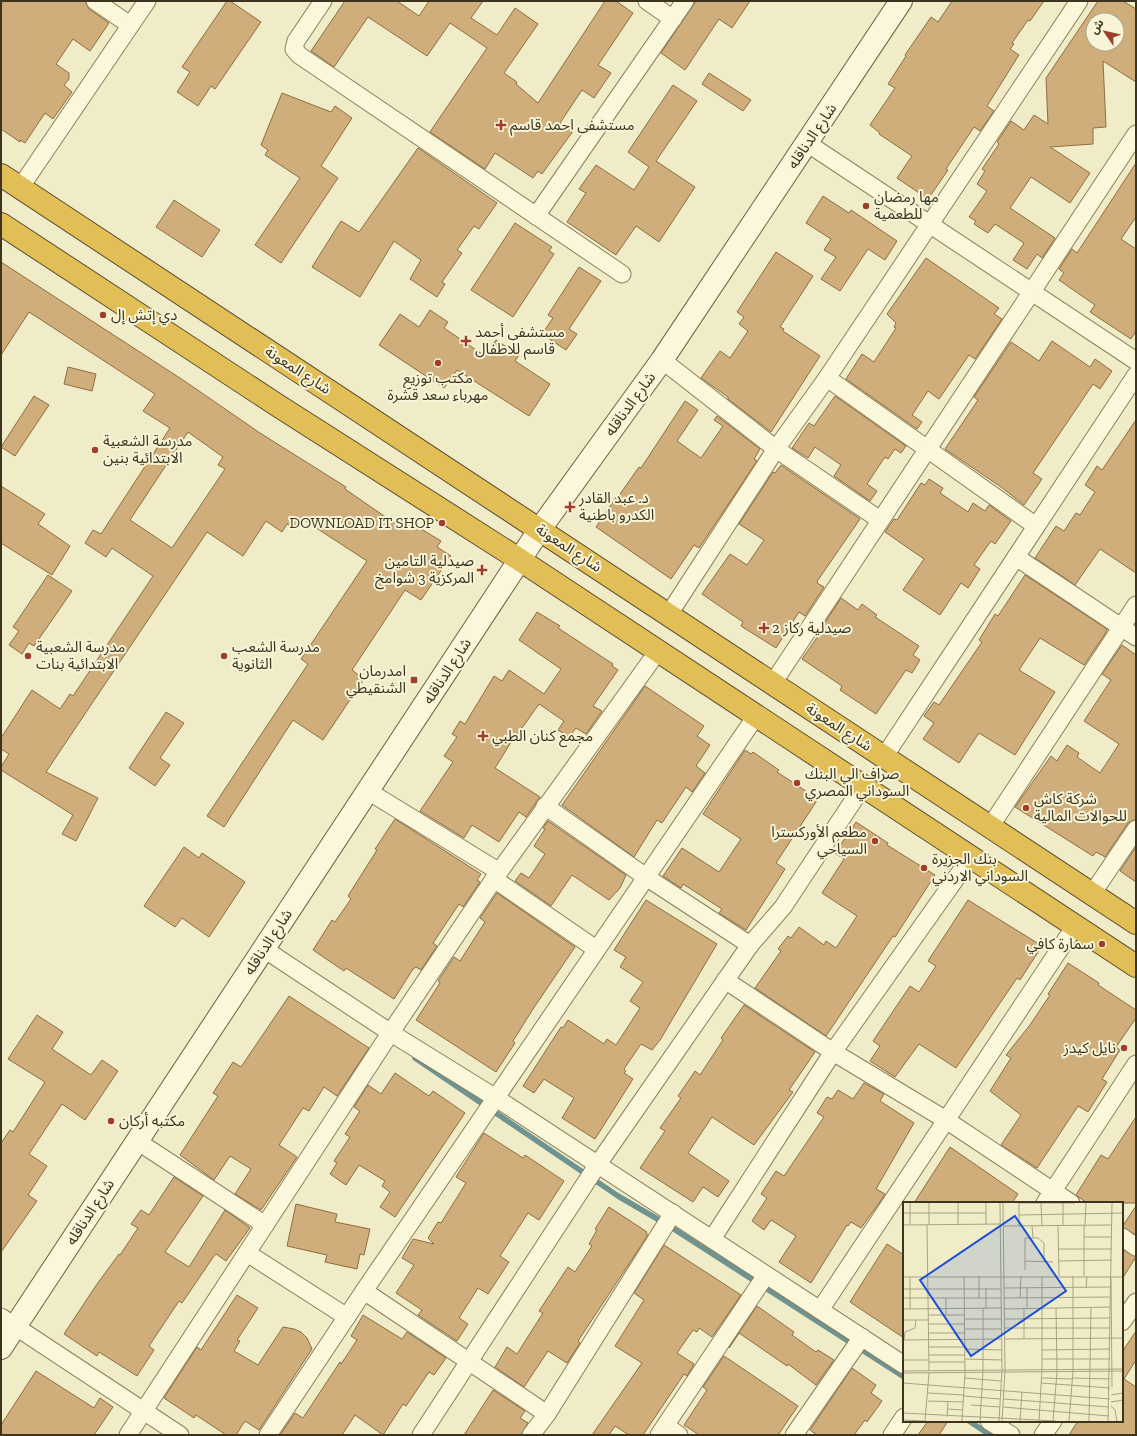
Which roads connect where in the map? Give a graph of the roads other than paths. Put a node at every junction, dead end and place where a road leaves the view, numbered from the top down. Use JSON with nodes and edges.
{"nodes":[{"id":1,"x":95,"y":1,"type":"edge"},
{"id":2,"x":147,"y":1,"type":"edge"},
{"id":3,"x":323,"y":1,"type":"edge"},
{"id":4,"x":647,"y":1,"type":"edge"},
{"id":5,"x":686,"y":1,"type":"edge"},
{"id":6,"x":901,"y":1,"type":"edge"},
{"id":7,"x":1079,"y":1,"type":"edge"},
{"id":8,"x":673,"y":19,"type":"junction"},
{"id":9,"x":130,"y":25,"type":"junction"},
{"id":10,"x":1136,"y":134,"type":"edge"},
{"id":11,"x":807,"y":143,"type":"junction"},
{"id":12,"x":1,"y":175,"type":"edge"},
{"id":13,"x":20,"y":188,"type":"junction"},
{"id":14,"x":536,"y":216,"type":"junction"},
{"id":15,"x":1,"y":224,"type":"edge"},
{"id":16,"x":928,"y":224,"type":"junction"},
{"id":17,"x":622,"y":274,"type":"dead end"},
{"id":18,"x":1031,"y":292,"type":"junction"},
{"id":19,"x":662,"y":360,"type":"junction"},
{"id":20,"x":1136,"y":361,"type":"edge"},
{"id":21,"x":1136,"y":375,"type":"edge"},
{"id":22,"x":827,"y":378,"type":"junction"},
{"id":23,"x":776,"y":449,"type":"junction"},
{"id":24,"x":928,"y":449,"type":"junction"},
{"id":25,"x":880,"y":520,"type":"junction"},
{"id":26,"x":1036,"y":526,"type":"junction"},
{"id":27,"x":540,"y":529,"type":"junction"},
{"id":28,"x":1016,"y":557,"type":"junction"},
{"id":29,"x":520,"y":560,"type":"junction"},
{"id":30,"x":1136,"y":605,"type":"edge"},
{"id":31,"x":669,"y":614,"type":"junction"},
{"id":32,"x":1122,"y":627,"type":"junction"},
{"id":33,"x":1136,"y":637,"type":"edge"},
{"id":34,"x":658,"y":651,"type":"junction"},
{"id":35,"x":773,"y":683,"type":"junction"},
{"id":36,"x":756,"y":716,"type":"junction"},
{"id":37,"x":884,"y":757,"type":"junction"},
{"id":38,"x":863,"y":786,"type":"junction"},
{"id":39,"x":368,"y":791,"type":"junction"},
{"id":40,"x":545,"y":806,"type":"junction"},
{"id":41,"x":990,"y":827,"type":"junction"},
{"id":42,"x":1136,"y":829,"type":"edge"},
{"id":43,"x":971,"y":857,"type":"junction"},
{"id":44,"x":646,"y":877,"type":"junction"},
{"id":45,"x":494,"y":878,"type":"junction"},
{"id":46,"x":1092,"y":894,"type":"junction"},
{"id":47,"x":1136,"y":923,"type":"edge"},
{"id":48,"x":1075,"y":926,"type":"junction"},
{"id":49,"x":750,"y":945,"type":"junction"},
{"id":50,"x":264,"y":948,"type":"junction"},
{"id":51,"x":596,"y":949,"type":"junction"},
{"id":52,"x":1136,"y":966,"type":"edge"},
{"id":53,"x":725,"y":980,"type":"junction"},
{"id":54,"x":391,"y":1033,"type":"junction"},
{"id":55,"x":833,"y":1052,"type":"junction"},
{"id":56,"x":1136,"y":1064,"type":"edge"},
{"id":57,"x":496,"y":1098,"type":"junction"},
{"id":58,"x":946,"y":1120,"type":"junction"},
{"id":59,"x":137,"y":1141,"type":"junction"},
{"id":60,"x":598,"y":1164,"type":"junction"},
{"id":61,"x":1049,"y":1197,"type":"edge"},
{"id":62,"x":1066,"y":1202,"type":"edge"},
{"id":63,"x":673,"y":1213,"type":"junction"},
{"id":64,"x":265,"y":1226,"type":"junction"},
{"id":65,"x":1123,"y":1238,"type":"edge"},
{"id":66,"x":712,"y":1239,"type":"junction"},
{"id":67,"x":1136,"y":1246,"type":"edge"},
{"id":68,"x":247,"y":1253,"type":"junction"},
{"id":69,"x":766,"y":1275,"type":"junction"},
{"id":70,"x":364,"y":1291,"type":"junction"},
{"id":71,"x":1136,"y":1302,"type":"edge"},
{"id":72,"x":820,"y":1310,"type":"junction"},
{"id":73,"x":347,"y":1317,"type":"junction"},
{"id":74,"x":8,"y":1321,"type":"edge"},
{"id":75,"x":1123,"y":1321,"type":"edge"},
{"id":76,"x":862,"y":1338,"type":"junction"},
{"id":77,"x":1,"y":1348,"type":"edge"},
{"id":78,"x":470,"y":1361,"type":"junction"},
{"id":79,"x":903,"y":1364,"type":"edge"},
{"id":80,"x":144,"y":1411,"type":"junction"},
{"id":81,"x":547,"y":1414,"type":"junction"},
{"id":82,"x":903,"y":1418,"type":"edge"},
{"id":83,"x":990,"y":1422,"type":"edge"},
{"id":84,"x":1052,"y":1422,"type":"edge"},
{"id":85,"x":668,"y":1432,"type":"edge"},
{"id":86,"x":128,"y":1435,"type":"edge"},
{"id":87,"x":180,"y":1435,"type":"edge"},
{"id":88,"x":268,"y":1435,"type":"edge"},
{"id":89,"x":421,"y":1435,"type":"edge"},
{"id":90,"x":531,"y":1435,"type":"edge"},
{"id":91,"x":794,"y":1435,"type":"edge"},
{"id":92,"x":892,"y":1435,"type":"edge"},
{"id":93,"x":1010,"y":1435,"type":"edge"},
{"id":94,"x":1043,"y":1435,"type":"edge"}],
"edges":[{"from":1,"to":9,"type":"street"},
{"from":2,"to":9,"type":"street"},
{"from":3,"to":14,"type":"street"},
{"from":4,"to":8,"type":"street"},
{"from":5,"to":8,"type":"street"},
{"from":6,"to":11,"type":"street","name":"شارع الدناقله"},
{"from":7,"to":16,"type":"street"},
{"from":8,"to":14,"type":"street"},
{"from":9,"to":13,"type":"street"},
{"from":10,"to":18,"type":"street"},
{"from":11,"to":16,"type":"street"},
{"from":11,"to":19,"type":"street","name":"شارع الدناقله"},
{"from":12,"to":13,"type":"highway","name":"شارع المعونة"},
{"from":13,"to":27,"type":"highway","name":"شارع المعونة"},
{"from":14,"to":17,"type":"street"},
{"from":15,"to":29,"type":"highway"},
{"from":16,"to":18,"type":"street"},
{"from":16,"to":22,"type":"street"},
{"from":18,"to":20,"type":"street"},
{"from":18,"to":24,"type":"street"},
{"from":19,"to":23,"type":"street"},
{"from":19,"to":27,"type":"street","name":"شارع الدناقله"},
{"from":21,"to":26,"type":"street"},
{"from":22,"to":23,"type":"street"},
{"from":22,"to":24,"type":"street"},
{"from":23,"to":25,"type":"street"},
{"from":23,"to":31,"type":"street"},
{"from":24,"to":25,"type":"street"},
{"from":24,"to":26,"type":"street"},
{"from":25,"to":35,"type":"street"},
{"from":26,"to":28,"type":"street"},
{"from":27,"to":29,"type":"street","name":"شارع الدناقله"},
{"from":27,"to":31,"type":"highway","name":"شارع المعونة"},
{"from":28,"to":32,"type":"street"},
{"from":28,"to":37,"type":"street"},
{"from":29,"to":34,"type":"highway"},
{"from":29,"to":39,"type":"street","name":"شارع الدناقله"},
{"from":30,"to":32,"type":"street"},
{"from":31,"to":35,"type":"highway","name":"شارع المعونة"},
{"from":32,"to":33,"type":"street"},
{"from":32,"to":41,"type":"street"},
{"from":34,"to":36,"type":"highway"},
{"from":34,"to":40,"type":"street"},
{"from":35,"to":37,"type":"highway","name":"شارع المعونة"},
{"from":36,"to":38,"type":"highway"},
{"from":36,"to":44,"type":"street"},
{"from":37,"to":41,"type":"highway","name":"شارع المعونة"},
{"from":38,"to":43,"type":"highway"},
{"from":38,"to":49,"type":"street"},
{"from":39,"to":45,"type":"street"},
{"from":39,"to":50,"type":"street","name":"شارع الدناقله"},
{"from":40,"to":44,"type":"street"},
{"from":40,"to":45,"type":"street"},
{"from":41,"to":46,"type":"highway","name":"شارع المعونة"},
{"from":42,"to":46,"type":"street"},
{"from":43,"to":48,"type":"highway"},
{"from":43,"to":55,"type":"street"},
{"from":44,"to":49,"type":"street"},
{"from":44,"to":51,"type":"street"},
{"from":45,"to":51,"type":"street"},
{"from":45,"to":54,"type":"street"},
{"from":46,"to":47,"type":"highway","name":"شارع المعونة"},
{"from":48,"to":52,"type":"highway"},
{"from":48,"to":58,"type":"street"},
{"from":49,"to":53,"type":"street"},
{"from":50,"to":54,"type":"street"},
{"from":50,"to":59,"type":"street","name":"شارع الدناقله"},
{"from":51,"to":57,"type":"street"},
{"from":53,"to":55,"type":"street"},
{"from":53,"to":60,"type":"street"},
{"from":54,"to":57,"type":"street"},
{"from":54,"to":64,"type":"street"},
{"from":55,"to":58,"type":"street"},
{"from":55,"to":66,"type":"street"},
{"from":56,"to":61,"type":"street"},
{"from":57,"to":60,"type":"street"},
{"from":57,"to":70,"type":"street"},
{"from":58,"to":61,"type":"street"},
{"from":58,"to":72,"type":"street"},
{"from":59,"to":64,"type":"street"},
{"from":59,"to":74,"type":"street","name":"شارع الدناقله"},
{"from":60,"to":63,"type":"street"},
{"from":60,"to":78,"type":"street"},
{"from":61,"to":62,"type":"street"},
{"from":63,"to":66,"type":"street"},
{"from":63,"to":81,"type":"street"},
{"from":64,"to":68,"type":"street"},
{"from":65,"to":67,"type":"street"},
{"from":66,"to":69,"type":"street"},
{"from":68,"to":73,"type":"street"},
{"from":68,"to":80,"type":"street"},
{"from":69,"to":72,"type":"street"},
{"from":69,"to":85,"type":"street"},
{"from":70,"to":73,"type":"street"},
{"from":70,"to":78,"type":"street"},
{"from":71,"to":75,"type":"street"},
{"from":72,"to":76,"type":"street"},
{"from":73,"to":88,"type":"street"},
{"from":74,"to":77,"type":"street","name":"شارع الدناقله"},
{"from":74,"to":80,"type":"street"},
{"from":76,"to":79,"type":"street"},
{"from":76,"to":91,"type":"street"},
{"from":78,"to":81,"type":"street"},
{"from":78,"to":89,"type":"street"},
{"from":80,"to":86,"type":"street"},
{"from":80,"to":87,"type":"street"},
{"from":81,"to":90,"type":"street"},
{"from":82,"to":92,"type":"street"},
{"from":83,"to":93,"type":"street"},
{"from":84,"to":94,"type":"street"}]}
